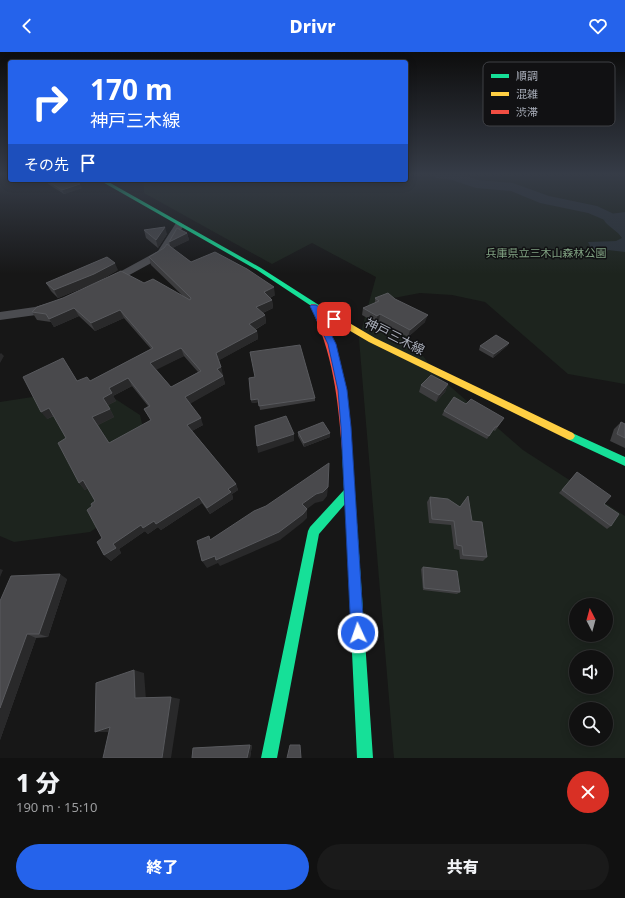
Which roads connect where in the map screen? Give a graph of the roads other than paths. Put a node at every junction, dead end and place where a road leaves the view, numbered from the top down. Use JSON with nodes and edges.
{"nodes":[{"id":1,"x":149,"y":208,"type":"edge"},
{"id":2,"x":179,"y":225,"type":"junction"},
{"id":3,"x":96,"y":288,"type":"edge"},
{"id":4,"x":63,"y":302,"type":"edge"},
{"id":5,"x":314,"y":306,"type":"junction"},
{"id":6,"x":0,"y":316,"type":"edge"},
{"id":7,"x":625,"y":462,"type":"edge"},
{"id":8,"x":349,"y":492,"type":"junction"},
{"id":9,"x":269,"y":758,"type":"edge"},
{"id":10,"x":365,"y":758,"type":"edge"}],
"edges":[{"from":1,"to":2,"type":"main road","name":"神戸三木線"},
{"from":2,"to":3,"type":"street"},
{"from":2,"to":5,"type":"main road","name":"神戸三木線"},
{"from":4,"to":6,"type":"street"},
{"from":5,"to":7,"type":"main road","name":"神戸三木線"},
{"from":5,"to":8,"type":"main road"},
{"from":8,"to":9,"type":"main road"},
{"from":8,"to":10,"type":"main road"}]}
